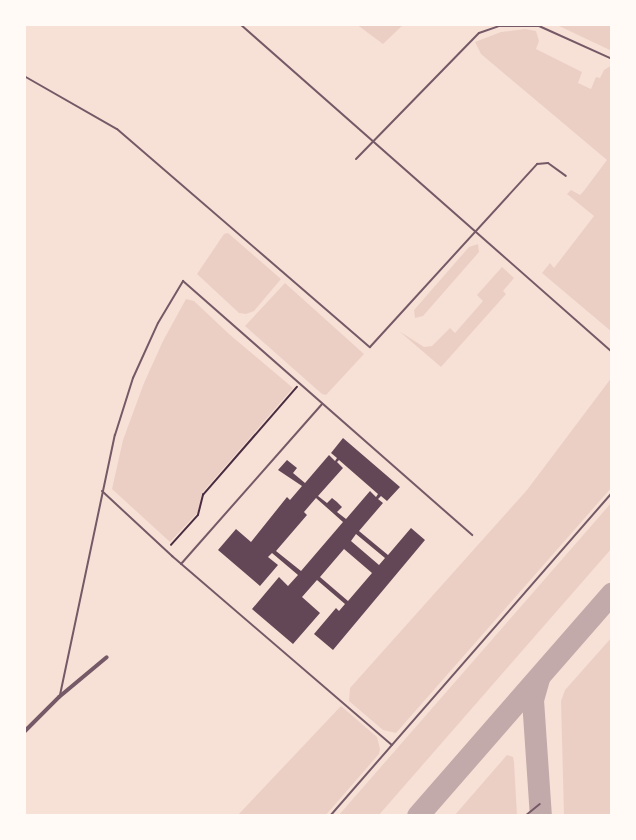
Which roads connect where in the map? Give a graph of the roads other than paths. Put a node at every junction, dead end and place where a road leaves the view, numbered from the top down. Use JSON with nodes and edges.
{"nodes":[{"id":1,"x":240,"y":24,"type":"edge"},
{"id":2,"x":612,"y":59,"type":"edge"},
{"id":3,"x":24,"y":76,"type":"edge"},
{"id":4,"x":373,"y":141,"type":"junction"},
{"id":5,"x":356,"y":159,"type":"dead end"},
{"id":6,"x":566,"y":176,"type":"dead end"},
{"id":7,"x":474,"y":231,"type":"junction"},
{"id":8,"x":612,"y":352,"type":"edge"},
{"id":9,"x":322,"y":404,"type":"junction"},
{"id":10,"x":102,"y":491,"type":"junction"},
{"id":11,"x":612,"y":493,"type":"edge"},
{"id":12,"x":472,"y":535,"type":"dead end"},
{"id":13,"x":181,"y":564,"type":"junction"},
{"id":14,"x":107,"y":657,"type":"dead end"},
{"id":15,"x":59,"y":697,"type":"junction"},
{"id":16,"x":24,"y":732,"type":"edge"},
{"id":17,"x":392,"y":745,"type":"junction"},
{"id":18,"x":540,"y":804,"type":"dead end"},
{"id":19,"x":330,"y":816,"type":"edge"},
{"id":20,"x":525,"y":816,"type":"edge"}],
"edges":[{"from":1,"to":4,"type":"lane"},
{"from":2,"to":4,"type":"lane"},
{"from":3,"to":7,"type":"lane"},
{"from":4,"to":5,"type":"lane"},
{"from":4,"to":7,"type":"lane"},
{"from":6,"to":7,"type":"lane"},
{"from":7,"to":8,"type":"lane"},
{"from":9,"to":10,"type":"lane"},
{"from":9,"to":12,"type":"lane"},
{"from":9,"to":13,"type":"lane"},
{"from":10,"to":13,"type":"lane"},
{"from":10,"to":15,"type":"lane"},
{"from":11,"to":17,"type":"lane"},
{"from":13,"to":17,"type":"lane"},
{"from":14,"to":15,"type":"street"},
{"from":15,"to":16,"type":"street"},
{"from":17,"to":19,"type":"lane"},
{"from":18,"to":20,"type":"lane"}]}
